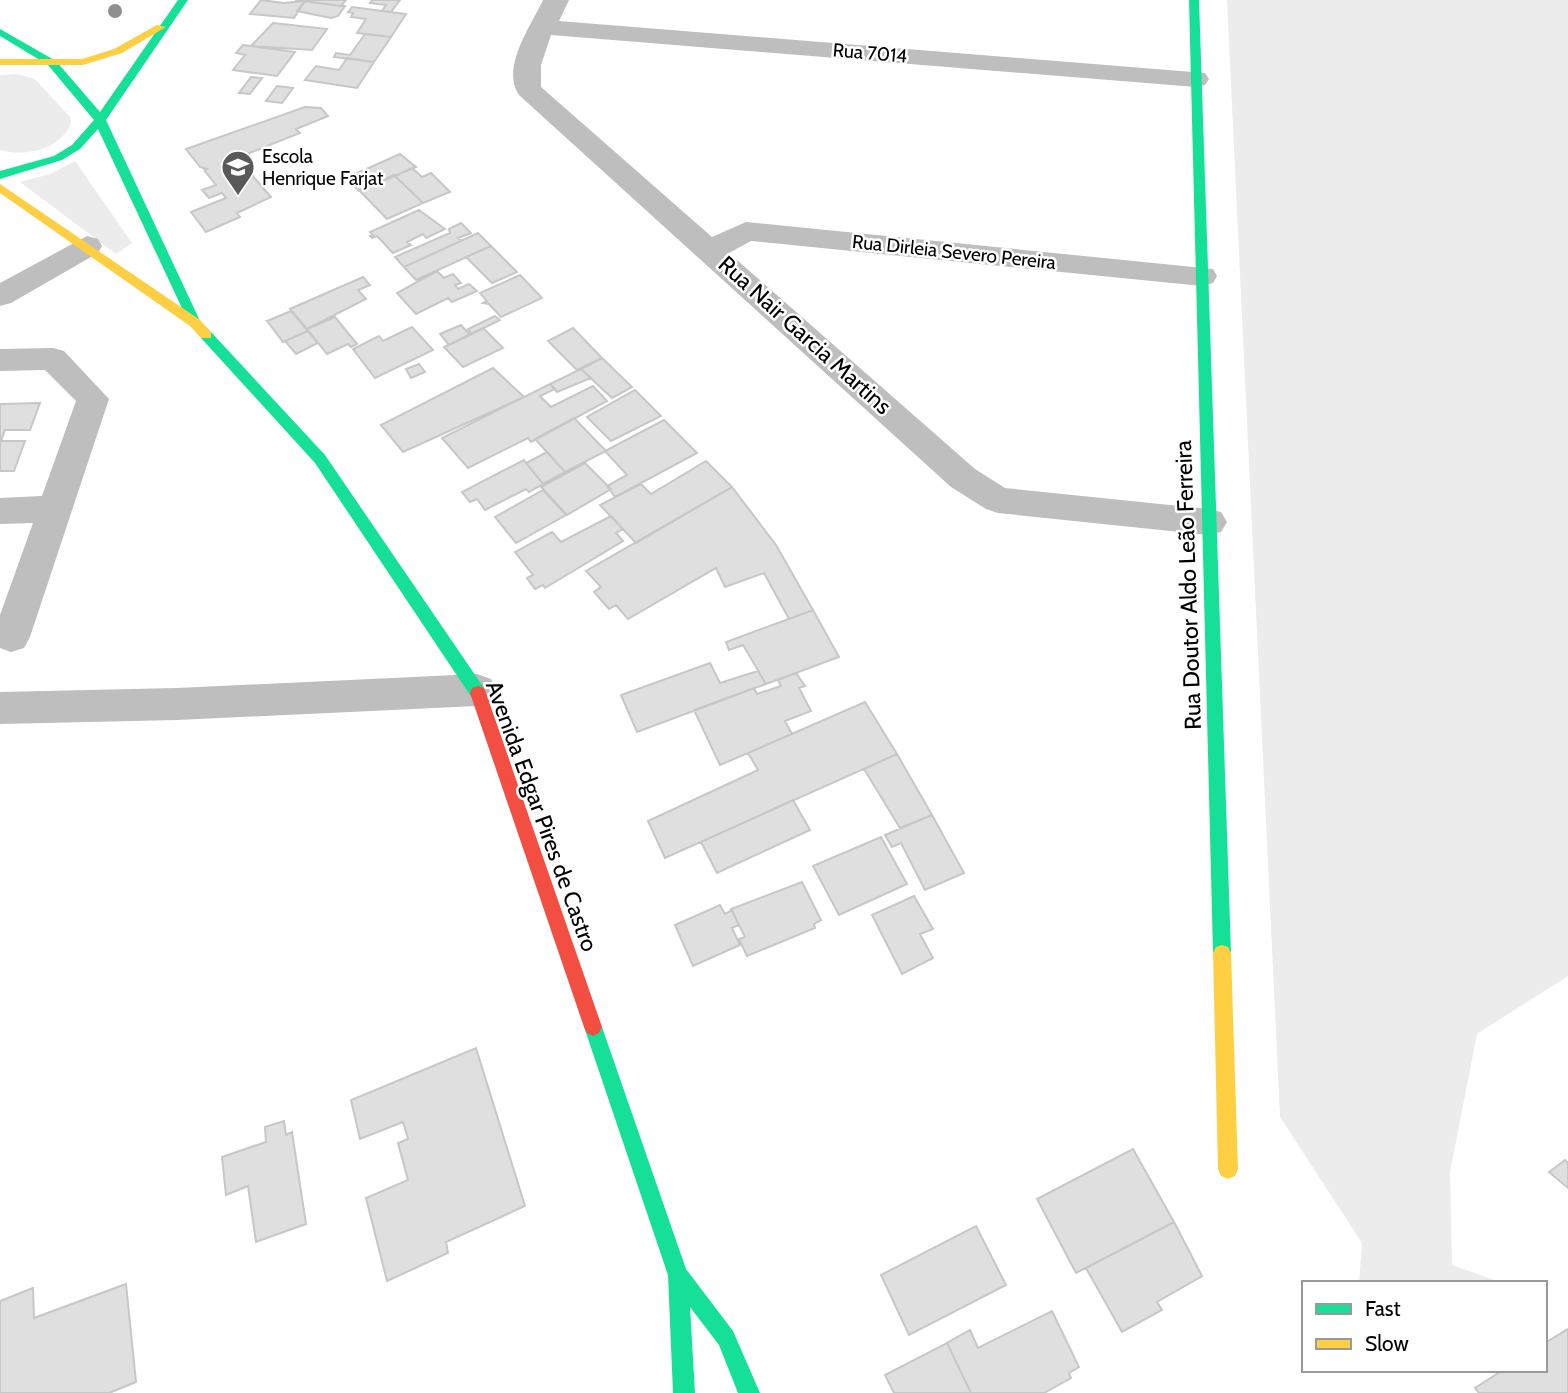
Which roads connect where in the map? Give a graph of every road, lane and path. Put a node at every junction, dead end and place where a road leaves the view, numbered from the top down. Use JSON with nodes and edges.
{"nodes":[{"id":1,"x":183,"y":0,"type":"edge"},
{"id":2,"x":1194,"y":0,"type":"edge"},
{"id":3,"x":550,"y":13,"type":"edge"},
{"id":4,"x":163,"y":26,"type":"junction"},
{"id":5,"x":0,"y":32,"type":"edge"},
{"id":6,"x":0,"y":62,"type":"edge"},
{"id":7,"x":52,"y":63,"type":"junction"},
{"id":8,"x":1196,"y":79,"type":"junction"},
{"id":9,"x":100,"y":120,"type":"junction"},
{"id":10,"x":0,"y":176,"type":"edge"},
{"id":11,"x":0,"y":188,"type":"edge"},
{"id":12,"x":87,"y":246,"type":"junction"},
{"id":13,"x":711,"y":250,"type":"junction"},
{"id":14,"x":1202,"y":276,"type":"junction"},
{"id":15,"x":0,"y":296,"type":"edge"},
{"id":16,"x":195,"y":323,"type":"junction"},
{"id":17,"x":0,"y":360,"type":"edge"},
{"id":18,"x":55,"y":509,"type":"junction"},
{"id":19,"x":0,"y":511,"type":"edge"},
{"id":20,"x":1209,"y":522,"type":"junction"},
{"id":21,"x":11,"y":637,"type":"dead end"},
{"id":22,"x":477,"y":690,"type":"junction"},
{"id":23,"x":0,"y":708,"type":"edge"},
{"id":24,"x":1228,"y":1169,"type":"dead end"},
{"id":25,"x":678,"y":1275,"type":"junction"},
{"id":26,"x":684,"y":1393,"type":"edge"},
{"id":27,"x":749,"y":1393,"type":"edge"}],
"edges":[{"from":1,"to":4,"type":"main road"},
{"from":2,"to":8,"type":"main road","name":"Rua Doutor Aldo Leão Ferreira"},
{"from":3,"to":8,"type":"street","name":"Rua 7014"},
{"from":3,"to":13,"type":"street","name":"Rua Nair Garcia Martins"},
{"from":4,"to":7,"type":"main road"},
{"from":4,"to":9,"type":"main road"},
{"from":5,"to":7,"type":"main road","name":"Avenida Edgar Pires de Castro"},
{"from":6,"to":7,"type":"main road"},
{"from":7,"to":9,"type":"main road","name":"Avenida Edgar Pires de Castro"},
{"from":8,"to":14,"type":"main road","name":"Rua Doutor Aldo Leão Ferreira"},
{"from":9,"to":10,"type":"main road"},
{"from":9,"to":16,"type":"main road","name":"Avenida Edgar Pires de Castro"},
{"from":11,"to":12,"type":"main road","name":"Avenida Edgar Pires de Castro"},
{"from":12,"to":15,"type":"street"},
{"from":12,"to":16,"type":"main road","name":"Avenida Edgar Pires de Castro"},
{"from":13,"to":14,"type":"street","name":"Rua Dirleia Severo Pereira"},
{"from":13,"to":20,"type":"street","name":"Rua Nair Garcia Martins"},
{"from":14,"to":20,"type":"main road","name":"Rua Doutor Aldo Leão Ferreira"},
{"from":16,"to":22,"type":"main road","name":"Avenida Edgar Pires de Castro"},
{"from":17,"to":18,"type":"street"},
{"from":18,"to":19,"type":"street"},
{"from":18,"to":21,"type":"street"},
{"from":20,"to":24,"type":"main road","name":"Rua Doutor Aldo Leão Ferreira"},
{"from":22,"to":23,"type":"street"},
{"from":22,"to":25,"type":"main road","name":"Avenida Edgar Pires de Castro"},
{"from":25,"to":26,"type":"main road","name":"Avenida Edgar Pires de Castro"},
{"from":25,"to":27,"type":"main road","name":"Avenida Edgar Pires de Castro"}]}
